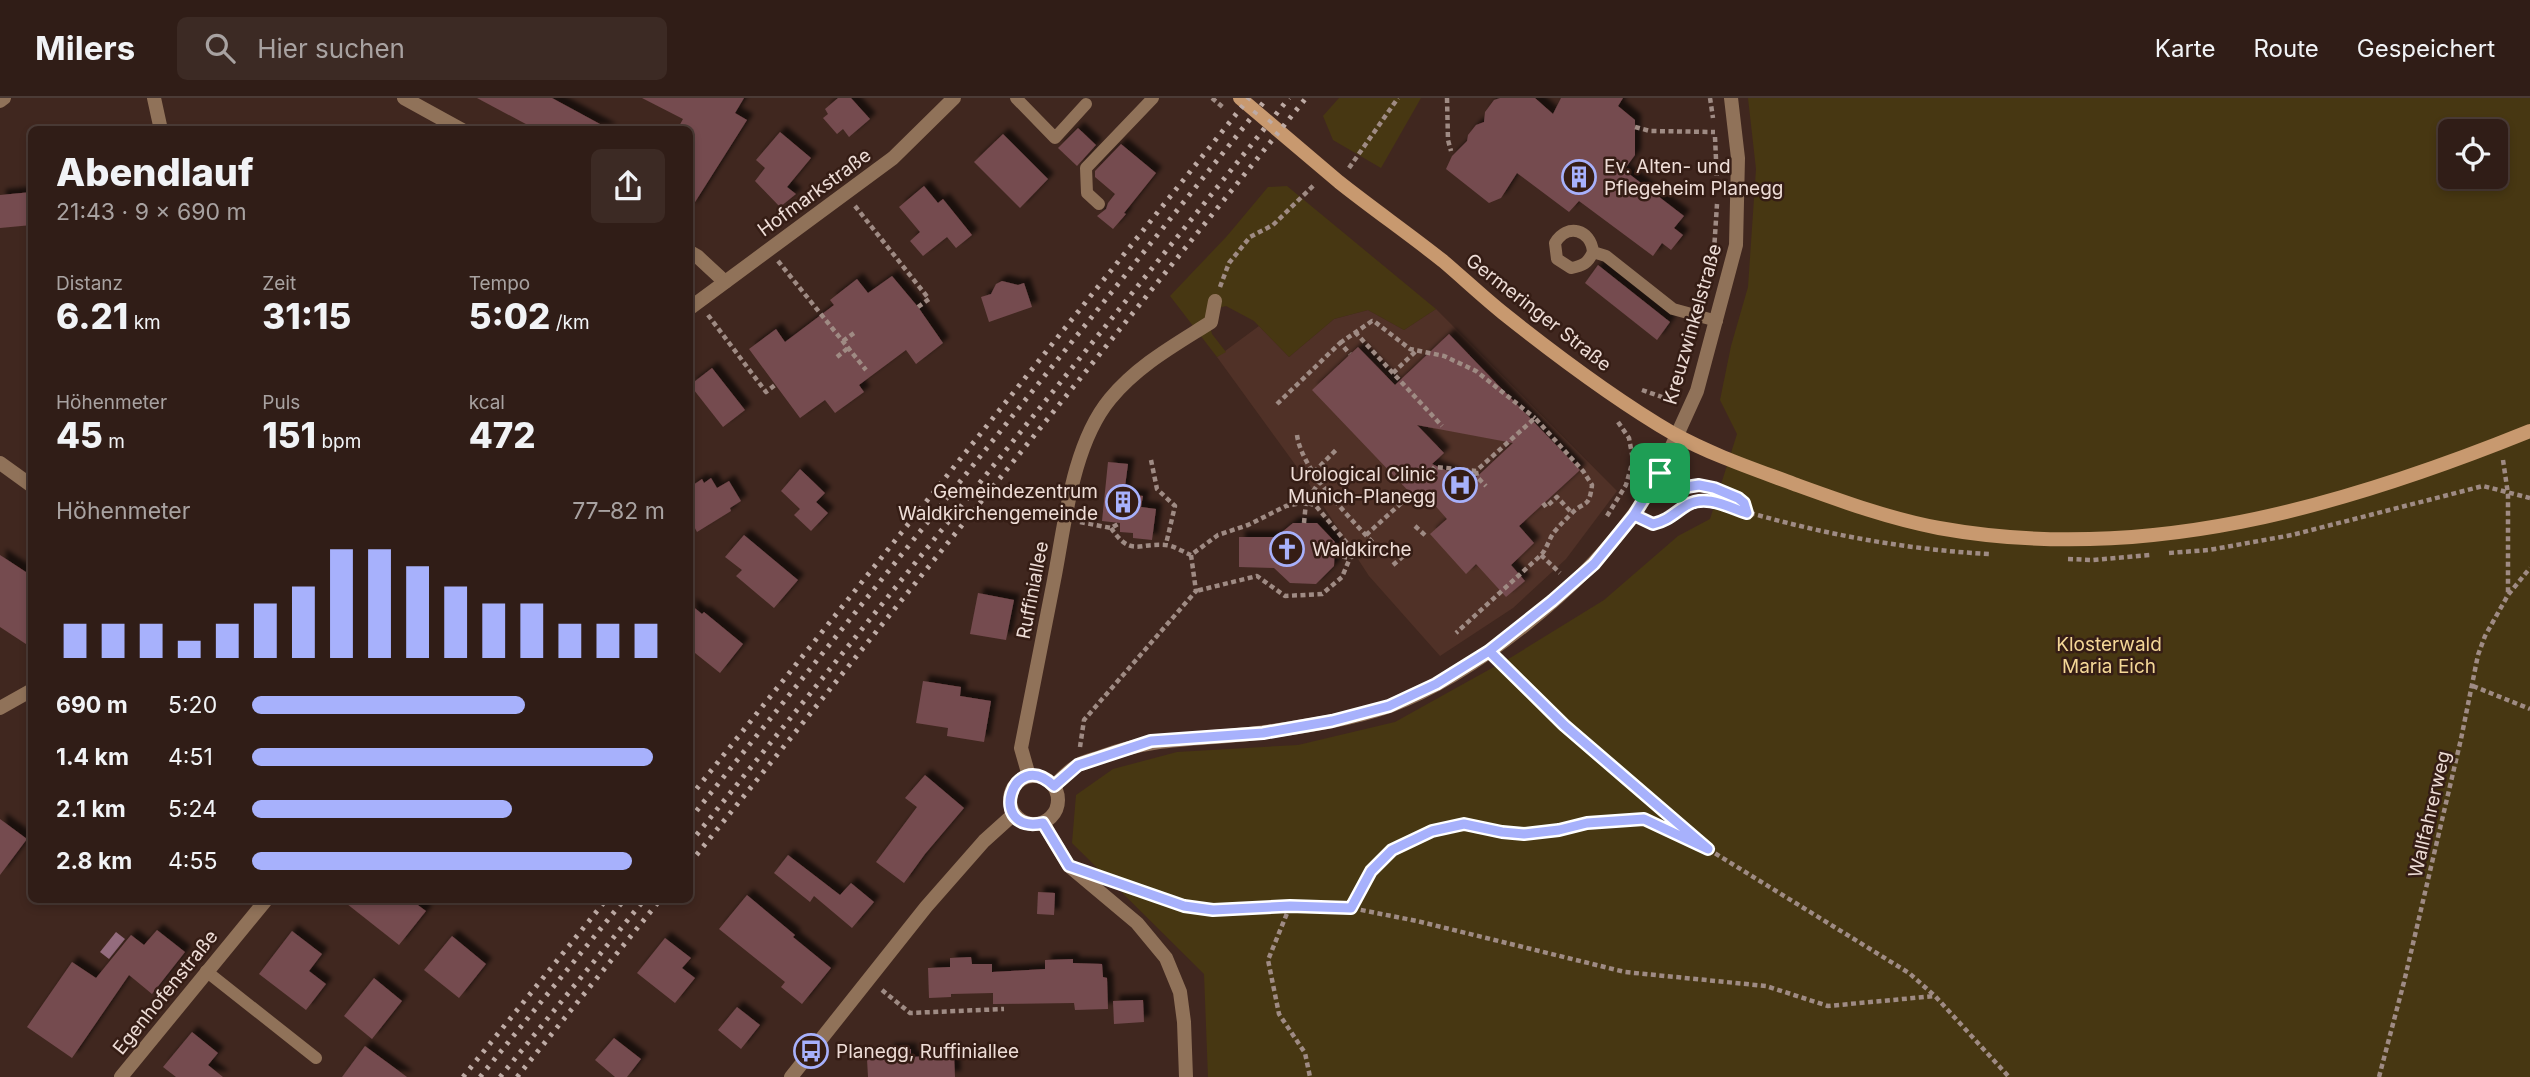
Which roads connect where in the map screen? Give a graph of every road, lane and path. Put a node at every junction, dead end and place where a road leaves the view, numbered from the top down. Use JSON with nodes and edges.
{"nodes":[{"id":1,"x":154,"y":98,"type":"edge"},
{"id":2,"x":404,"y":98,"type":"edge"},
{"id":3,"x":954,"y":98,"type":"edge"},
{"id":4,"x":1016,"y":98,"type":"edge"},
{"id":5,"x":1153,"y":98,"type":"edge"},
{"id":6,"x":1240,"y":98,"type":"edge"},
{"id":7,"x":1398,"y":98,"type":"edge"},
{"id":8,"x":1447,"y":98,"type":"edge"},
{"id":9,"x":1710,"y":98,"type":"edge"},
{"id":10,"x":1731,"y":98,"type":"edge"},
{"id":11,"x":1086,"y":104,"type":"dead end"},
{"id":12,"x":159,"y":126,"type":"edge"},
{"id":13,"x":455,"y":126,"type":"edge"},
{"id":14,"x":1635,"y":127,"type":"dead end"},
{"id":15,"x":1715,"y":132,"type":"junction"},
{"id":16,"x":1451,"y":151,"type":"dead end"},
{"id":17,"x":1356,"y":159,"type":"dead end"},
{"id":18,"x":1315,"y":184,"type":"dead end"},
{"id":19,"x":1718,"y":188,"type":"dead end"},
{"id":20,"x":845,"y":194,"type":"junction"},
{"id":21,"x":1717,"y":200,"type":"dead end"},
{"id":22,"x":1099,"y":204,"type":"dead end"},
{"id":23,"x":769,"y":249,"type":"junction"},
{"id":24,"x":1593,"y":252,"type":"dead end"},
{"id":25,"x":693,"y":254,"type":"edge"},
{"id":26,"x":1713,"y":261,"type":"dead end"},
{"id":27,"x":725,"y":282,"type":"junction"},
{"id":28,"x":1215,"y":301,"type":"joint"},
{"id":29,"x":694,"y":304,"type":"edge"},
{"id":30,"x":918,"y":307,"type":"dead end"},
{"id":31,"x":1717,"y":321,"type":"junction"},
{"id":32,"x":1355,"y":332,"type":"junction"},
{"id":33,"x":855,"y":333,"type":"dead end"},
{"id":34,"x":843,"y":341,"type":"junction"},
{"id":35,"x":1340,"y":343,"type":"junction"},
{"id":36,"x":848,"y":348,"type":"junction"},
{"id":37,"x":1416,"y":351,"type":"junction"},
{"id":38,"x":1350,"y":354,"type":"dead end"},
{"id":39,"x":837,"y":357,"type":"dead end"},
{"id":40,"x":866,"y":370,"type":"dead end"},
{"id":41,"x":1393,"y":373,"type":"junction"},
{"id":42,"x":1685,"y":379,"type":"dead end"},
{"id":43,"x":1492,"y":383,"type":"junction"},
{"id":44,"x":775,"y":385,"type":"dead end"},
{"id":45,"x":1487,"y":388,"type":"dead end"},
{"id":46,"x":1642,"y":390,"type":"dead end"},
{"id":47,"x":1277,"y":404,"type":"dead end"},
{"id":48,"x":1535,"y":418,"type":"junction"},
{"id":49,"x":1442,"y":426,"type":"dead end"},
{"id":50,"x":2530,"y":431,"type":"edge"},
{"id":51,"x":1297,"y":435,"type":"dead end"},
{"id":52,"x":1677,"y":435,"type":"junction"},
{"id":53,"x":2501,"y":443,"type":"junction"},
{"id":54,"x":1338,"y":448,"type":"dead end"},
{"id":55,"x":1151,"y":460,"type":"dead end"},
{"id":56,"x":1633,"y":460,"type":"dead end"},
{"id":57,"x":0,"y":464,"type":"edge"},
{"id":58,"x":1476,"y":471,"type":"junction"},
{"id":59,"x":1314,"y":472,"type":"junction"},
{"id":60,"x":1660,"y":473,"type":"junction"},
{"id":61,"x":1425,"y":477,"type":"dead end"},
{"id":62,"x":1320,"y":481,"type":"junction"},
{"id":63,"x":28,"y":483,"type":"edge"},
{"id":64,"x":1486,"y":486,"type":"dead end"},
{"id":65,"x":1408,"y":497,"type":"dead end"},
{"id":66,"x":1306,"y":502,"type":"junction"},
{"id":67,"x":1543,"y":503,"type":"dead end"},
{"id":68,"x":1572,"y":513,"type":"junction"},
{"id":69,"x":1634,"y":515,"type":"junction"},
{"id":70,"x":1121,"y":523,"type":"dead end"},
{"id":71,"x":1304,"y":523,"type":"dead end"},
{"id":72,"x":1600,"y":525,"type":"dead end"},
{"id":73,"x":1415,"y":526,"type":"dead end"},
{"id":74,"x":1099,"y":527,"type":"dead end"},
{"id":75,"x":1111,"y":528,"type":"junction"},
{"id":76,"x":1366,"y":535,"type":"junction"},
{"id":77,"x":1427,"y":537,"type":"dead end"},
{"id":78,"x":1373,"y":543,"type":"junction"},
{"id":79,"x":1166,"y":544,"type":"junction"},
{"id":80,"x":1383,"y":554,"type":"dead end"},
{"id":81,"x":1191,"y":555,"type":"junction"},
{"id":82,"x":1334,"y":555,"type":"dead end"},
{"id":83,"x":1541,"y":555,"type":"junction"},
{"id":84,"x":1401,"y":557,"type":"dead end"},
{"id":85,"x":1350,"y":558,"type":"junction"},
{"id":86,"x":1569,"y":564,"type":"dead end"},
{"id":87,"x":1393,"y":565,"type":"dead end"},
{"id":88,"x":2530,"y":568,"type":"edge"},
{"id":89,"x":1560,"y":573,"type":"junction"},
{"id":90,"x":1552,"y":581,"type":"dead end"},
{"id":91,"x":1196,"y":592,"type":"junction"},
{"id":92,"x":2508,"y":596,"type":"junction"},
{"id":93,"x":1456,"y":633,"type":"dead end"},
{"id":94,"x":1489,"y":651,"type":"junction"},
{"id":95,"x":2473,"y":686,"type":"junction"},
{"id":96,"x":28,"y":692,"type":"edge"},
{"id":97,"x":0,"y":708,"type":"edge"},
{"id":98,"x":2530,"y":709,"type":"edge"},
{"id":99,"x":1078,"y":765,"type":"junction"},
{"id":100,"x":1029,"y":776,"type":"junction"},
{"id":101,"x":1054,"y":786,"type":"junction"},
{"id":102,"x":1014,"y":814,"type":"junction"},
{"id":103,"x":1043,"y":823,"type":"junction"},
{"id":104,"x":1708,"y":849,"type":"junction"},
{"id":105,"x":1114,"y":882,"type":"dead end"},
{"id":106,"x":263,"y":903,"type":"edge"},
{"id":107,"x":1290,"y":906,"type":"junction"},
{"id":108,"x":1351,"y":908,"type":"junction"},
{"id":109,"x":206,"y":971,"type":"junction"},
{"id":110,"x":869,"y":978,"type":"junction"},
{"id":111,"x":1935,"y":996,"type":"junction"},
{"id":112,"x":1004,"y":1009,"type":"dead end"},
{"id":113,"x":316,"y":1058,"type":"dead end"},
{"id":114,"x":121,"y":1077,"type":"edge"},
{"id":115,"x":791,"y":1077,"type":"edge"},
{"id":116,"x":1186,"y":1077,"type":"edge"},
{"id":117,"x":1310,"y":1077,"type":"edge"},
{"id":118,"x":2009,"y":1077,"type":"edge"},
{"id":119,"x":2379,"y":1077,"type":"edge"}],
"edges":[{"from":1,"to":12,"type":"street"},
{"from":2,"to":13,"type":"street"},
{"from":3,"to":20,"type":"street","name":"Hofmarkstraße"},
{"from":4,"to":11,"type":"lane"},
{"from":5,"to":22,"type":"lane"},
{"from":6,"to":52,"type":"main road","name":"Germeringer Straße"},
{"from":7,"to":17,"type":"path"},
{"from":8,"to":16,"type":"path"},
{"from":9,"to":15,"type":"path"},
{"from":10,"to":31,"type":"street","name":"Kreuzwinkelstraße"},
{"from":14,"to":15,"type":"path"},
{"from":15,"to":19,"type":"path"},
{"from":18,"to":28,"type":"path"},
{"from":20,"to":23,"type":"street","name":"Hofmarkstraße"},
{"from":20,"to":30,"type":"path"},
{"from":21,"to":26,"type":"path"},
{"from":23,"to":27,"type":"street","name":"Hofmarkstraße"},
{"from":23,"to":34,"type":"path"},
{"from":24,"to":31,"type":"lane"},
{"from":25,"to":27,"type":"street"},
{"from":27,"to":29,"type":"street","name":"Hofmarkstraße"},
{"from":28,"to":100,"type":"street","name":"Ruffiniallee"},
{"from":29,"to":44,"type":"path"},
{"from":31,"to":52,"type":"street","name":"Kreuzwinkelstraße"},
{"from":32,"to":35,"type":"path"},
{"from":32,"to":37,"type":"path"},
{"from":32,"to":41,"type":"path"},
{"from":33,"to":34,"type":"path"},
{"from":34,"to":36,"type":"path"},
{"from":35,"to":38,"type":"path"},
{"from":35,"to":47,"type":"path"},
{"from":36,"to":39,"type":"path"},
{"from":36,"to":40,"type":"path"},
{"from":37,"to":41,"type":"path"},
{"from":37,"to":43,"type":"path"},
{"from":41,"to":49,"type":"path"},
{"from":42,"to":46,"type":"path"},
{"from":43,"to":45,"type":"path"},
{"from":43,"to":48,"type":"path"},
{"from":48,"to":58,"type":"path"},
{"from":48,"to":68,"type":"path"},
{"from":50,"to":53,"type":"main road","name":"Germeringer Straße"},
{"from":51,"to":59,"type":"path"},
{"from":52,"to":53,"type":"main road","name":"Germeringer Straße"},
{"from":52,"to":60,"type":"street","name":"Kreuzwinkelstraße"},
{"from":53,"to":92,"type":"path"},
{"from":54,"to":59,"type":"path"},
{"from":55,"to":79,"type":"path"},
{"from":56,"to":72,"type":"path"},
{"from":57,"to":63,"type":"street"},
{"from":58,"to":61,"type":"path"},
{"from":58,"to":64,"type":"path"},
{"from":59,"to":62,"type":"path"},
{"from":60,"to":69,"type":"street","name":"Kreuzwinkelstraße"},
{"from":60,"to":69,"type":"path"},
{"from":62,"to":66,"type":"path"},
{"from":62,"to":76,"type":"path"},
{"from":65,"to":76,"type":"path"},
{"from":66,"to":71,"type":"path"},
{"from":66,"to":81,"type":"path"},
{"from":66,"to":85,"type":"path"},
{"from":67,"to":68,"type":"path"},
{"from":68,"to":83,"type":"path"},
{"from":69,"to":94,"type":"street","name":"Kreuzwinkelstraße"},
{"from":70,"to":75,"type":"path"},
{"from":73,"to":77,"type":"path"},
{"from":74,"to":75,"type":"path"},
{"from":75,"to":79,"type":"path"},
{"from":76,"to":78,"type":"path"},
{"from":78,"to":80,"type":"path"},
{"from":78,"to":85,"type":"path"},
{"from":79,"to":81,"type":"path"},
{"from":81,"to":91,"type":"path"},
{"from":82,"to":85,"type":"path"},
{"from":83,"to":89,"type":"path"},
{"from":83,"to":93,"type":"path"},
{"from":84,"to":87,"type":"path"},
{"from":85,"to":91,"type":"path"},
{"from":86,"to":89,"type":"path"},
{"from":88,"to":92,"type":"path","name":"Wallfahrerweg"},
{"from":89,"to":90,"type":"path"},
{"from":91,"to":99,"type":"path"},
{"from":92,"to":95,"type":"path","name":"Wallfahrerweg"},
{"from":94,"to":99,"type":"street","name":"Kreuzwinkelstraße"},
{"from":94,"to":104,"type":"path"},
{"from":95,"to":98,"type":"path"},
{"from":95,"to":119,"type":"path","name":"Wallfahrerweg"},
{"from":96,"to":97,"type":"street"},
{"from":99,"to":101,"type":"street","name":"Kreuzwinkelstraße"},
{"from":100,"to":101,"type":"street"},
{"from":100,"to":102,"type":"street"},
{"from":101,"to":103,"type":"street"},
{"from":102,"to":103,"type":"street"},
{"from":102,"to":110,"type":"street"},
{"from":103,"to":116,"type":"street"},
{"from":104,"to":108,"type":"path"},
{"from":104,"to":111,"type":"path"},
{"from":105,"to":107,"type":"path"},
{"from":106,"to":109,"type":"street","name":"Egenhofenstraße"},
{"from":107,"to":108,"type":"path"},
{"from":107,"to":117,"type":"path"},
{"from":108,"to":111,"type":"path"},
{"from":109,"to":113,"type":"lane"},
{"from":109,"to":114,"type":"street","name":"Egenhofenstraße"},
{"from":110,"to":112,"type":"path"},
{"from":110,"to":115,"type":"street"},
{"from":111,"to":118,"type":"path"}]}
